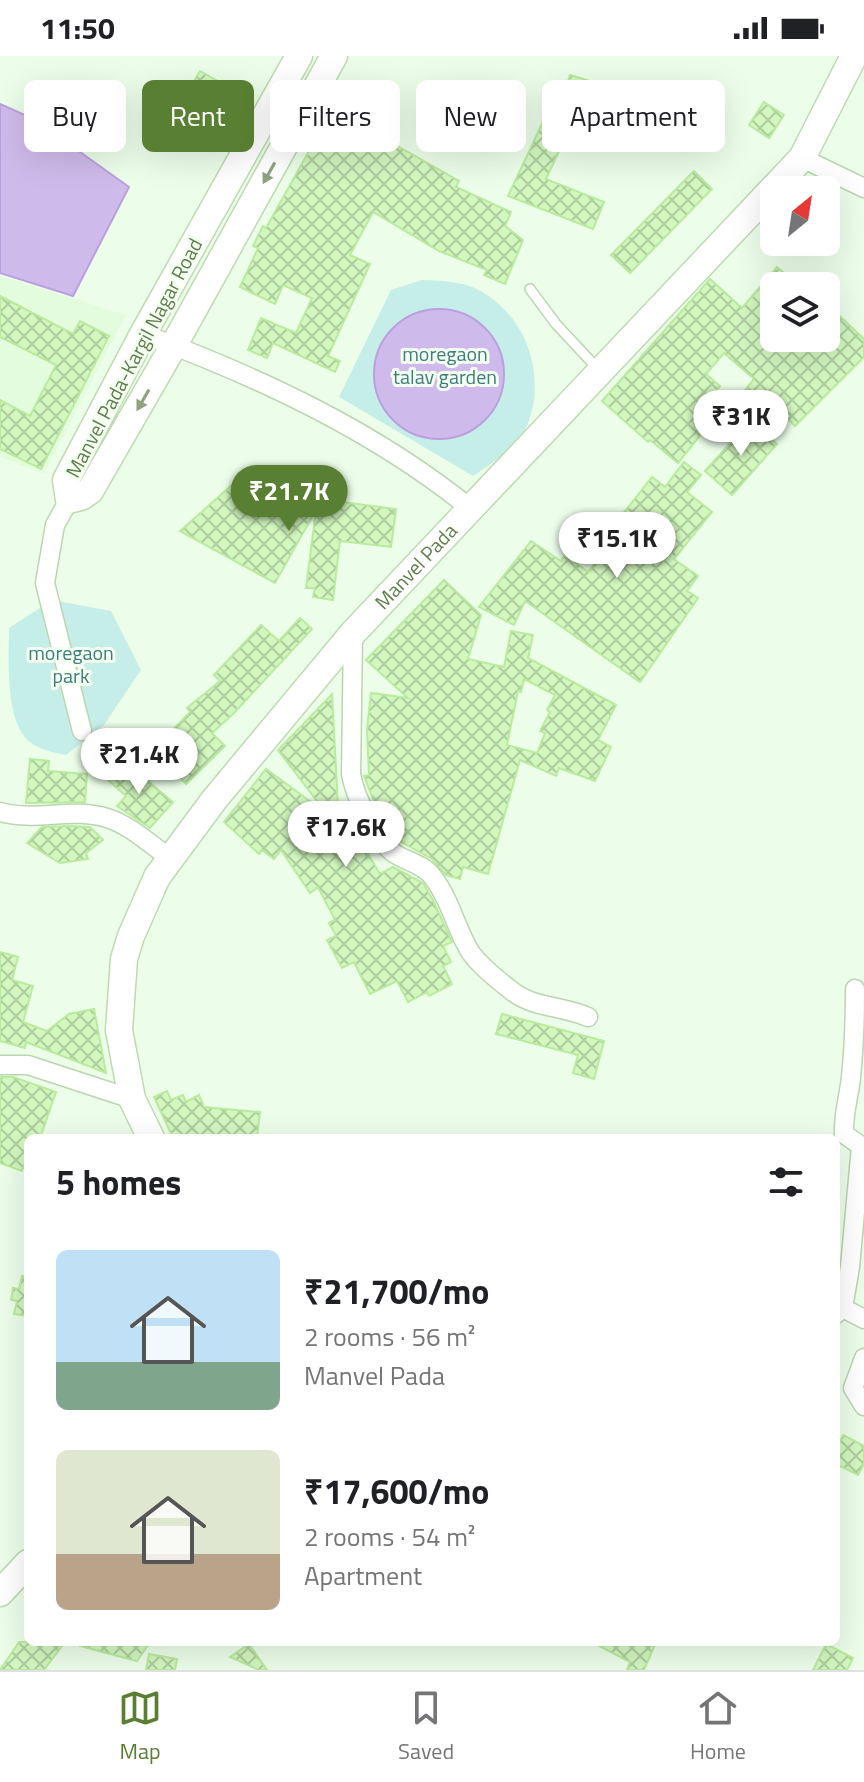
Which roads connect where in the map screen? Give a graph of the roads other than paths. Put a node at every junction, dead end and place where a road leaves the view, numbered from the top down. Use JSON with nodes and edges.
{"nodes":[{"id":1,"x":299,"y":56,"type":"edge"},
{"id":2,"x":334,"y":56,"type":"edge"},
{"id":3,"x":854,"y":56,"type":"edge"},
{"id":4,"x":802,"y":158,"type":"junction"},
{"id":5,"x":864,"y":188,"type":"edge"},
{"id":6,"x":530,"y":289,"type":"dead end"},
{"id":7,"x":143,"y":334,"type":"junction"},
{"id":8,"x":174,"y":345,"type":"junction"},
{"id":9,"x":601,"y":371,"type":"junction"},
{"id":10,"x":69,"y":500,"type":"junction"},
{"id":11,"x":471,"y":509,"type":"junction"},
{"id":12,"x":353,"y":633,"type":"junction"},
{"id":13,"x":82,"y":731,"type":"dead end"},
{"id":14,"x":0,"y":812,"type":"edge"},
{"id":15,"x":171,"y":859,"type":"junction"},
{"id":16,"x":855,"y":989,"type":"dead end"},
{"id":17,"x":588,"y":1017,"type":"dead end"},
{"id":18,"x":0,"y":1065,"type":"edge"},
{"id":19,"x":132,"y":1099,"type":"junction"},
{"id":20,"x":149,"y":1134,"type":"edge"},
{"id":21,"x":862,"y":1145,"type":"edge"},
{"id":22,"x":840,"y":1307,"type":"edge"},
{"id":23,"x":840,"y":1311,"type":"edge"},
{"id":24,"x":864,"y":1319,"type":"edge"},
{"id":25,"x":864,"y":1358,"type":"edge"},
{"id":26,"x":864,"y":1406,"type":"edge"},
{"id":27,"x":24,"y":1567,"type":"edge"},
{"id":28,"x":0,"y":1593,"type":"edge"}],
"edges":[{"from":1,"to":7,"type":"main road","name":"Manvel Pada-Kargil Nagar Road"},
{"from":2,"to":8,"type":"main road","name":"Manvel Pada-Kargil Nagar Road","one_way":true},
{"from":3,"to":4,"type":"main road","name":"Manvel Pada"},
{"from":4,"to":5,"type":"street"},
{"from":4,"to":9,"type":"main road","name":"Manvel Pada"},
{"from":6,"to":9,"type":"lane"},
{"from":7,"to":8,"type":"street"},
{"from":7,"to":10,"type":"main road","name":"Manvel Pada-Kargil Nagar Road"},
{"from":8,"to":10,"type":"main road","name":"Manvel Pada-Kargil Nagar Road","one_way":true},
{"from":8,"to":11,"type":"street"},
{"from":9,"to":11,"type":"main road","name":"Manvel Pada"},
{"from":10,"to":13,"type":"street"},
{"from":11,"to":12,"type":"main road","name":"Manvel Pada"},
{"from":12,"to":15,"type":"main road","name":"Manvel Pada"},
{"from":12,"to":17,"type":"street"},
{"from":14,"to":15,"type":"street"},
{"from":15,"to":19,"type":"main road","name":"Manvel Pada"},
{"from":16,"to":21,"type":"street"},
{"from":18,"to":19,"type":"street"},
{"from":19,"to":20,"type":"main road","name":"Manvel Pada"},
{"from":21,"to":22,"type":"street"},
{"from":23,"to":24,"type":"street"},
{"from":25,"to":26,"type":"street"},
{"from":27,"to":28,"type":"main road"}]}
